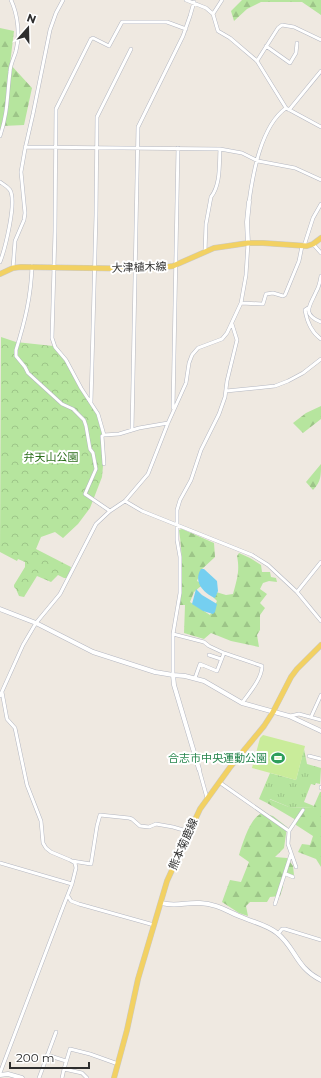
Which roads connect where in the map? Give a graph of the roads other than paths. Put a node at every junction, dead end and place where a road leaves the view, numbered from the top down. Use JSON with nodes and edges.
{"nodes":[{"id":1,"x":11,"y":0,"type":"edge"},
{"id":2,"x":64,"y":0,"type":"edge"},
{"id":3,"x":186,"y":0,"type":"edge"},
{"id":4,"x":222,"y":0,"type":"edge"},
{"id":5,"x":195,"y":2,"type":"edge"},
{"id":6,"x":213,"y":14,"type":"junction"},
{"id":7,"x":186,"y":29,"type":"junction"},
{"id":8,"x":321,"y":40,"type":"edge"},
{"id":9,"x":297,"y":42,"type":"dead end"},
{"id":10,"x":266,"y":46,"type":"junction"},
{"id":11,"x":131,"y":49,"type":"dead end"},
{"id":12,"x":257,"y":61,"type":"junction"},
{"id":13,"x":321,"y":71,"type":"edge"},
{"id":14,"x":286,"y":108,"type":"junction"},
{"id":15,"x":289,"y":110,"type":"junction"},
{"id":16,"x":321,"y":127,"type":"edge"},
{"id":17,"x":0,"y":136,"type":"edge"},
{"id":18,"x":25,"y":147,"type":"junction"},
{"id":19,"x":56,"y":147,"type":"junction"},
{"id":20,"x":97,"y":147,"type":"junction"},
{"id":21,"x":138,"y":147,"type":"junction"},
{"id":22,"x":178,"y":148,"type":"junction"},
{"id":23,"x":220,"y":149,"type":"junction"},
{"id":24,"x":258,"y":161,"type":"junction"},
{"id":25,"x":321,"y":180,"type":"edge"},
{"id":26,"x":0,"y":183,"type":"edge"},
{"id":27,"x":249,"y":202,"type":"joint"},
{"id":28,"x":321,"y":204,"type":"edge"},
{"id":29,"x":321,"y":238,"type":"edge"},
{"id":30,"x":248,"y":243,"type":"junction"},
{"id":31,"x":313,"y":244,"type":"junction"},
{"id":32,"x":303,"y":246,"type":"junction"},
{"id":33,"x":205,"y":252,"type":"junction"},
{"id":34,"x":321,"y":253,"type":"edge"},
{"id":35,"x":0,"y":262,"type":"edge"},
{"id":36,"x":176,"y":264,"type":"junction"},
{"id":37,"x":32,"y":266,"type":"junction"},
{"id":38,"x":54,"y":266,"type":"junction"},
{"id":39,"x":13,"y":268,"type":"junction"},
{"id":40,"x":95,"y":268,"type":"junction"},
{"id":41,"x":134,"y":268,"type":"junction"},
{"id":42,"x":0,"y":274,"type":"edge"},
{"id":43,"x":321,"y":276,"type":"edge"},
{"id":44,"x":241,"y":303,"type":"junction"},
{"id":45,"x":308,"y":307,"type":"junction"},
{"id":46,"x":321,"y":322,"type":"edge"},
{"id":47,"x":232,"y":324,"type":"junction"},
{"id":48,"x":321,"y":339,"type":"edge"},
{"id":49,"x":321,"y":359,"type":"edge"},
{"id":50,"x":226,"y":391,"type":"junction"},
{"id":51,"x":91,"y":402,"type":"junction"},
{"id":52,"x":173,"y":410,"type":"junction"},
{"id":53,"x":168,"y":423,"type":"junction"},
{"id":54,"x":132,"y":430,"type":"junction"},
{"id":55,"x":104,"y":435,"type":"junction"},
{"id":56,"x":104,"y":464,"type":"dead end"},
{"id":57,"x":125,"y":501,"type":"junction"},
{"id":58,"x":110,"y":511,"type":"junction"},
{"id":59,"x":177,"y":526,"type":"junction"},
{"id":60,"x":321,"y":562,"type":"edge"},
{"id":61,"x":297,"y":592,"type":"junction"},
{"id":62,"x":0,"y":609,"type":"edge"},
{"id":63,"x":321,"y":621,"type":"edge"},
{"id":64,"x":36,"y":623,"type":"junction"},
{"id":65,"x":173,"y":634,"type":"junction"},
{"id":66,"x":321,"y":645,"type":"edge"},
{"id":67,"x":224,"y":653,"type":"junction"},
{"id":68,"x":209,"y":655,"type":"dead end"},
{"id":69,"x":221,"y":659,"type":"junction"},
{"id":70,"x":173,"y":675,"type":"junction"},
{"id":71,"x":195,"y":678,"type":"junction"},
{"id":72,"x":1,"y":694,"type":"edge"},
{"id":73,"x":321,"y":695,"type":"edge"},
{"id":74,"x":242,"y":703,"type":"junction"},
{"id":75,"x":273,"y":712,"type":"junction"},
{"id":76,"x":289,"y":716,"type":"junction"},
{"id":77,"x":311,"y":717,"type":"junction"},
{"id":78,"x":321,"y":720,"type":"edge"},
{"id":79,"x":321,"y":731,"type":"edge"},
{"id":80,"x":309,"y":756,"type":"dead end"},
{"id":81,"x":321,"y":759,"type":"edge"},
{"id":82,"x":199,"y":769,"type":"joint"},
{"id":83,"x":219,"y":782,"type":"junction"},
{"id":84,"x":207,"y":798,"type":"junction"},
{"id":85,"x":303,"y":810,"type":"dead end"},
{"id":86,"x":289,"y":831,"type":"junction"},
{"id":87,"x":190,"y":832,"type":"junction"},
{"id":88,"x":291,"y":854,"type":"junction"},
{"id":89,"x":72,"y":861,"type":"junction"},
{"id":90,"x":0,"y":863,"type":"edge"},
{"id":91,"x":296,"y":867,"type":"dead end"},
{"id":92,"x":286,"y":874,"type":"junction"},
{"id":93,"x":293,"y":877,"type":"dead end"},
{"id":94,"x":72,"y":884,"type":"junction"},
{"id":95,"x":68,"y":894,"type":"junction"},
{"id":96,"x":161,"y":903,"type":"junction"},
{"id":97,"x":275,"y":904,"type":"dead end"},
{"id":98,"x":154,"y":925,"type":"junction"},
{"id":99,"x":278,"y":934,"type":"junction"},
{"id":100,"x":321,"y":940,"type":"edge"},
{"id":101,"x":321,"y":980,"type":"edge"},
{"id":102,"x":56,"y":1032,"type":"dead end"},
{"id":103,"x":47,"y":1055,"type":"junction"},
{"id":104,"x":66,"y":1061,"type":"junction"},
{"id":105,"x":118,"y":1064,"type":"junction"},
{"id":106,"x":64,"y":1069,"type":"junction"},
{"id":107,"x":0,"y":1074,"type":"edge"},
{"id":108,"x":22,"y":1078,"type":"edge"},
{"id":109,"x":39,"y":1078,"type":"edge"},
{"id":110,"x":62,"y":1078,"type":"edge"},
{"id":111,"x":87,"y":1078,"type":"edge"},
{"id":112,"x":114,"y":1078,"type":"edge"}],
"edges":[{"from":1,"to":17,"type":"street"},
{"from":2,"to":18,"type":"street"},
{"from":3,"to":5,"type":"street"},
{"from":4,"to":6,"type":"street"},
{"from":5,"to":6,"type":"street"},
{"from":5,"to":7,"type":"street"},
{"from":6,"to":12,"type":"street"},
{"from":7,"to":19,"type":"street"},
{"from":7,"to":21,"type":"street"},
{"from":8,"to":10,"type":"street"},
{"from":9,"to":10,"type":"street"},
{"from":10,"to":12,"type":"street"},
{"from":11,"to":20,"type":"street"},
{"from":12,"to":14,"type":"street"},
{"from":13,"to":15,"type":"street"},
{"from":14,"to":15,"type":"street"},
{"from":14,"to":24,"type":"street"},
{"from":15,"to":16,"type":"street"},
{"from":18,"to":19,"type":"street"},
{"from":18,"to":39,"type":"street"},
{"from":19,"to":20,"type":"street"},
{"from":19,"to":38,"type":"street"},
{"from":20,"to":21,"type":"street"},
{"from":20,"to":40,"type":"street"},
{"from":21,"to":22,"type":"street"},
{"from":21,"to":41,"type":"street"},
{"from":22,"to":23,"type":"street"},
{"from":22,"to":36,"type":"street"},
{"from":23,"to":24,"type":"street"},
{"from":23,"to":33,"type":"street"},
{"from":24,"to":25,"type":"street"},
{"from":24,"to":27,"type":"street"},
{"from":26,"to":35,"type":"street"},
{"from":27,"to":30,"type":"street"},
{"from":28,"to":32,"type":"street"},
{"from":29,"to":31,"type":"main road","name":"大津植木線"},
{"from":30,"to":32,"type":"main road","name":"大津植木線"},
{"from":30,"to":33,"type":"main road","name":"大津植木線"},
{"from":30,"to":44,"type":"street"},
{"from":31,"to":32,"type":"main road","name":"大津植木線"},
{"from":31,"to":34,"type":"street"},
{"from":32,"to":44,"type":"street"},
{"from":33,"to":36,"type":"main road","name":"大津植木線"},
{"from":36,"to":41,"type":"main road","name":"大津植木線"},
{"from":36,"to":52,"type":"street"},
{"from":37,"to":38,"type":"main road","name":"大津植木線"},
{"from":37,"to":39,"type":"main road","name":"大津植木線"},
{"from":37,"to":58,"type":"street"},
{"from":38,"to":40,"type":"main road","name":"大津植木線"},
{"from":38,"to":51,"type":"street"},
{"from":39,"to":42,"type":"main road","name":"大津植木線"},
{"from":40,"to":41,"type":"main road","name":"大津植木線"},
{"from":40,"to":51,"type":"street"},
{"from":41,"to":54,"type":"street"},
{"from":43,"to":45,"type":"street"},
{"from":44,"to":47,"type":"street"},
{"from":45,"to":46,"type":"street"},
{"from":45,"to":48,"type":"street"},
{"from":47,"to":50,"type":"street"},
{"from":47,"to":52,"type":"street"},
{"from":49,"to":50,"type":"street"},
{"from":50,"to":59,"type":"street"},
{"from":51,"to":55,"type":"street"},
{"from":52,"to":53,"type":"street"},
{"from":53,"to":54,"type":"street"},
{"from":53,"to":57,"type":"street"},
{"from":54,"to":55,"type":"street"},
{"from":55,"to":56,"type":"street"},
{"from":57,"to":58,"type":"street"},
{"from":57,"to":59,"type":"street"},
{"from":58,"to":64,"type":"street"},
{"from":59,"to":61,"type":"street"},
{"from":59,"to":65,"type":"street"},
{"from":60,"to":61,"type":"street"},
{"from":61,"to":63,"type":"street"},
{"from":62,"to":64,"type":"street"},
{"from":64,"to":70,"type":"street"},
{"from":64,"to":72,"type":"street"},
{"from":65,"to":67,"type":"street"},
{"from":65,"to":70,"type":"street"},
{"from":66,"to":75,"type":"main road","name":"熊本菊鹿線"},
{"from":67,"to":69,"type":"street"},
{"from":67,"to":74,"type":"street"},
{"from":68,"to":69,"type":"street"},
{"from":69,"to":71,"type":"street"},
{"from":70,"to":71,"type":"street"},
{"from":70,"to":82,"type":"street"},
{"from":71,"to":74,"type":"street"},
{"from":72,"to":89,"type":"street"},
{"from":73,"to":77,"type":"street"},
{"from":74,"to":75,"type":"street"},
{"from":75,"to":76,"type":"street"},
{"from":75,"to":83,"type":"main road","name":"熊本菊鹿線"},
{"from":76,"to":77,"type":"street"},
{"from":76,"to":79,"type":"street"},
{"from":77,"to":78,"type":"street"},
{"from":80,"to":81,"type":"street"},
{"from":82,"to":84,"type":"street"},
{"from":83,"to":84,"type":"main road","name":"熊本菊鹿線"},
{"from":83,"to":86,"type":"street"},
{"from":84,"to":87,"type":"main road","name":"熊本菊鹿線"},
{"from":85,"to":86,"type":"street"},
{"from":86,"to":88,"type":"street"},
{"from":87,"to":89,"type":"street"},
{"from":87,"to":96,"type":"main road","name":"熊本菊鹿線"},
{"from":88,"to":91,"type":"street"},
{"from":88,"to":92,"type":"street"},
{"from":89,"to":94,"type":"street"},
{"from":90,"to":94,"type":"street"},
{"from":92,"to":93,"type":"street"},
{"from":92,"to":97,"type":"street"},
{"from":94,"to":95,"type":"street"},
{"from":95,"to":98,"type":"street"},
{"from":95,"to":107,"type":"street"},
{"from":96,"to":98,"type":"main road","name":"熊本菊鹿線"},
{"from":96,"to":99,"type":"street"},
{"from":98,"to":105,"type":"main road","name":"熊本菊鹿線"},
{"from":99,"to":100,"type":"street"},
{"from":99,"to":101,"type":"street"},
{"from":102,"to":103,"type":"street"},
{"from":103,"to":104,"type":"street"},
{"from":103,"to":109,"type":"street"},
{"from":104,"to":105,"type":"street"},
{"from":104,"to":106,"type":"street"},
{"from":105,"to":112,"type":"main road","name":"熊本菊鹿線"},
{"from":106,"to":110,"type":"street"},
{"from":106,"to":111,"type":"street"},
{"from":107,"to":108,"type":"street"}]}
